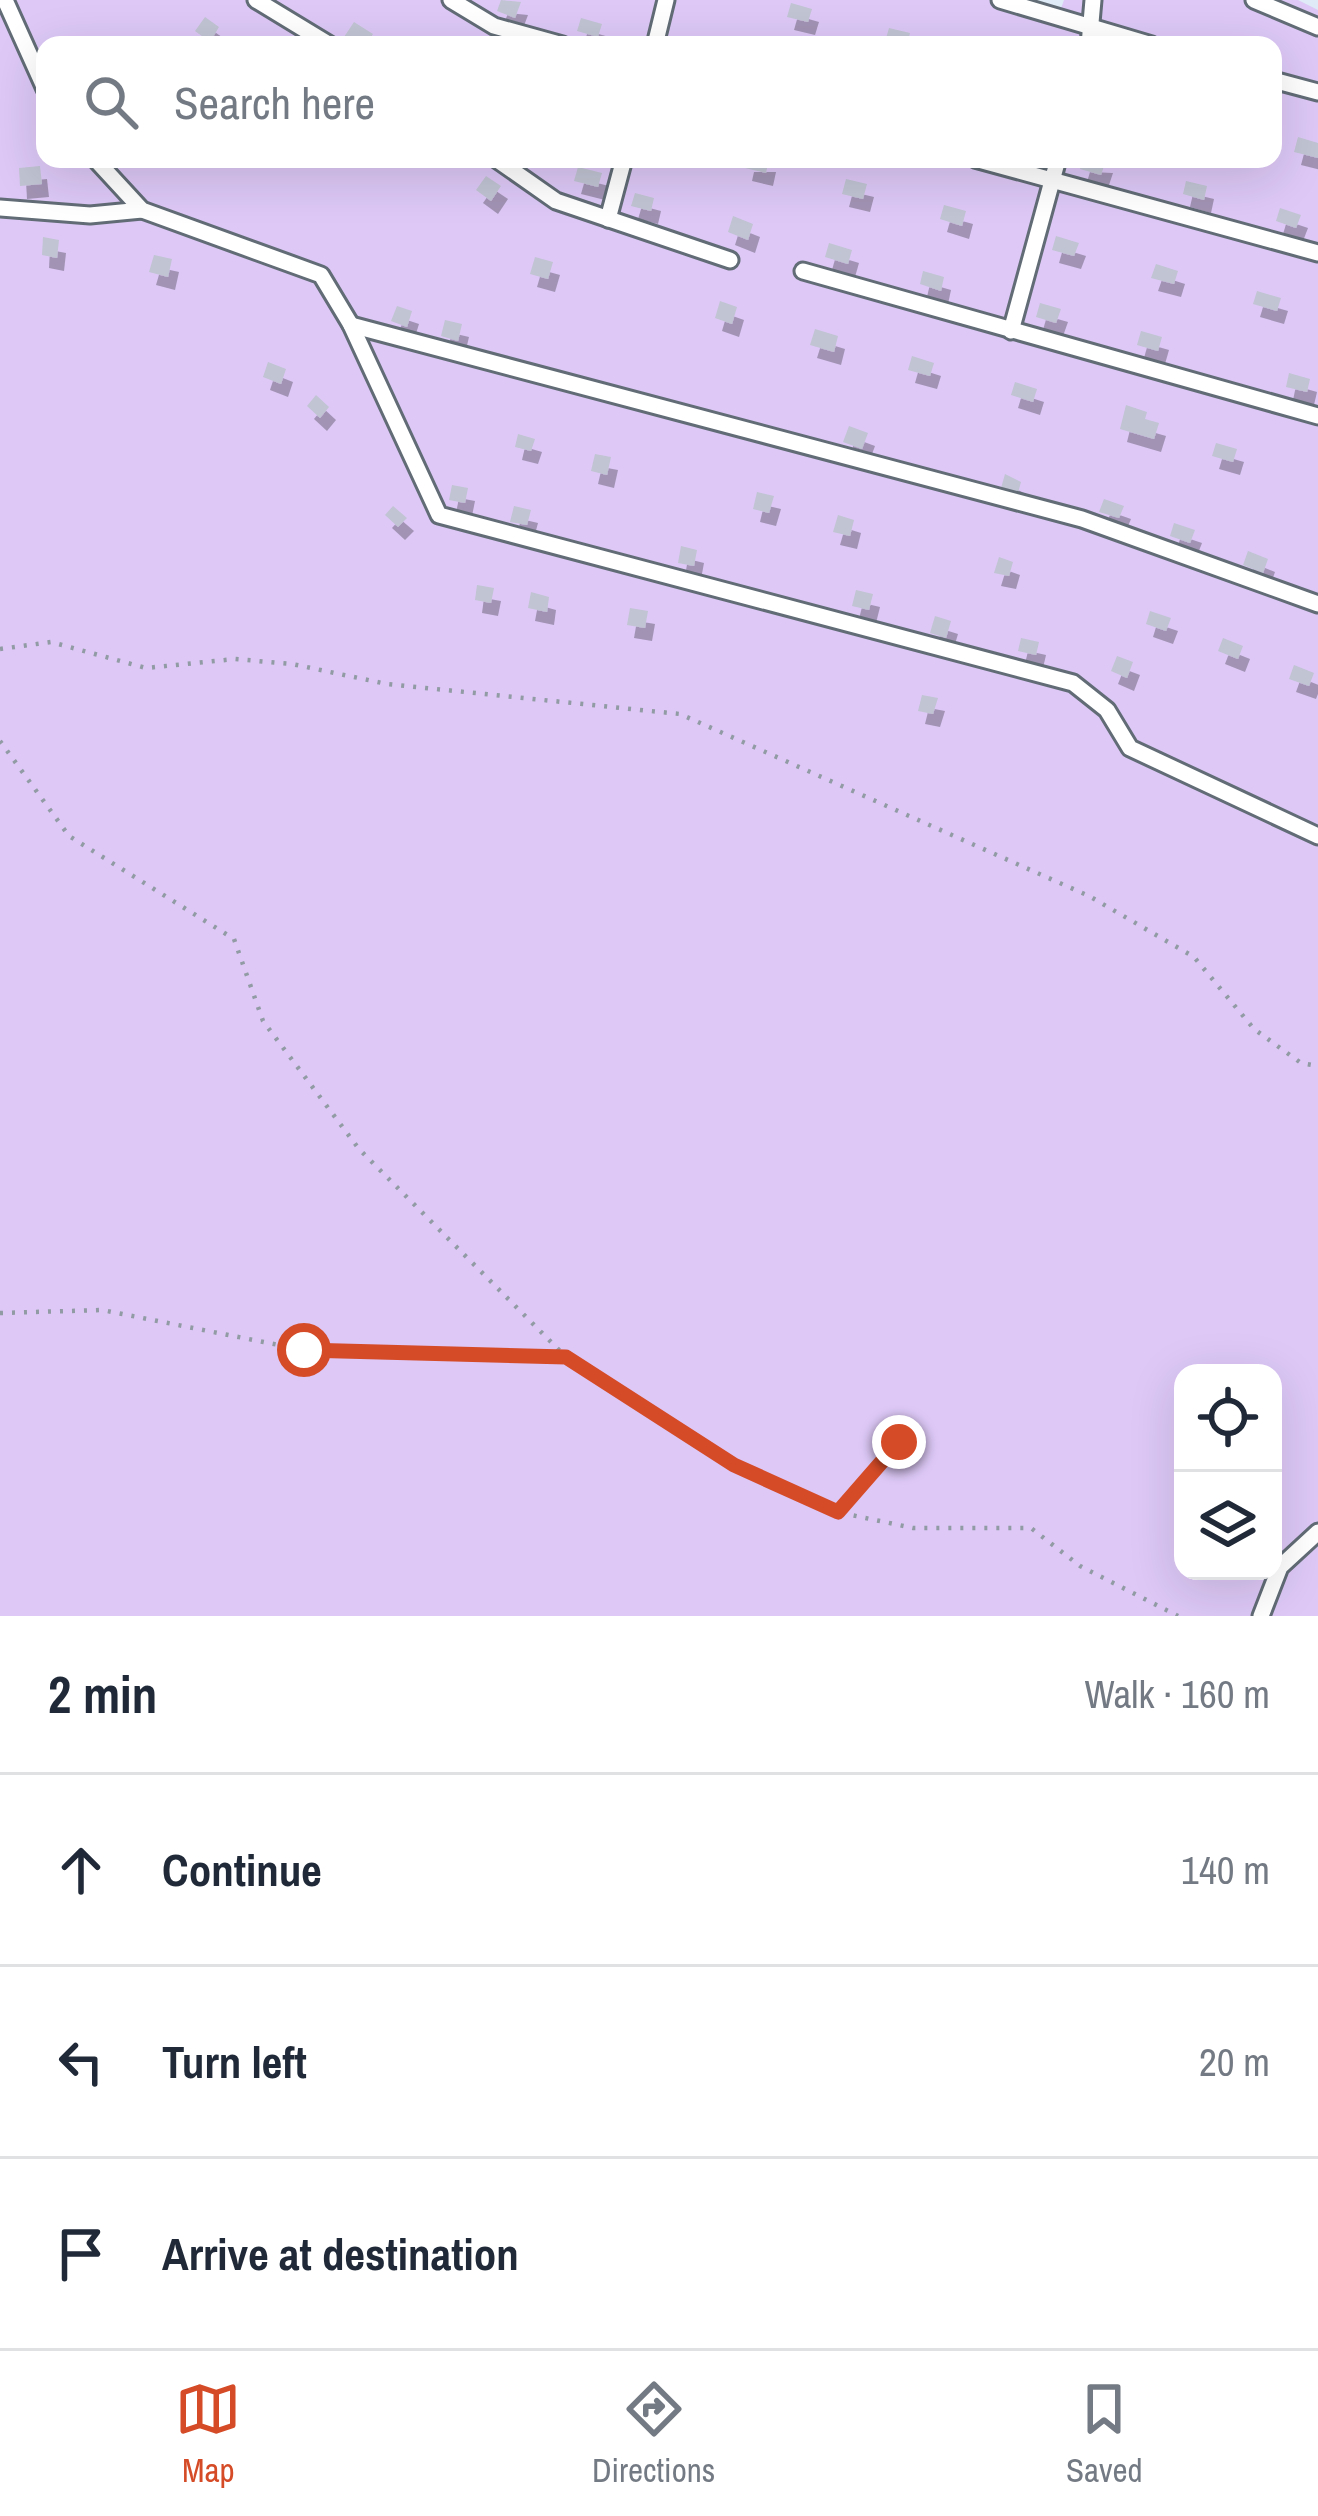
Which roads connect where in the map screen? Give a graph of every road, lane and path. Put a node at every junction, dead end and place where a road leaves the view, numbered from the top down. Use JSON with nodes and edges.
{"nodes":[{"id":1,"x":5,"y":0,"type":"edge"},
{"id":2,"x":256,"y":0,"type":"edge"},
{"id":3,"x":451,"y":0,"type":"edge"},
{"id":4,"x":666,"y":0,"type":"edge"},
{"id":5,"x":1000,"y":0,"type":"edge"},
{"id":6,"x":1093,"y":0,"type":"edge"},
{"id":7,"x":1254,"y":0,"type":"edge"},
{"id":8,"x":1318,"y":26,"type":"edge"},
{"id":9,"x":315,"y":36,"type":"edge"},
{"id":10,"x":530,"y":36,"type":"edge"},
{"id":11,"x":657,"y":36,"type":"edge"},
{"id":12,"x":1090,"y":36,"type":"edge"},
{"id":13,"x":36,"y":68,"type":"edge"},
{"id":14,"x":1282,"y":82,"type":"edge"},
{"id":15,"x":1318,"y":92,"type":"edge"},
{"id":16,"x":103,"y":168,"type":"edge"},
{"id":17,"x":509,"y":168,"type":"edge"},
{"id":18,"x":622,"y":168,"type":"edge"},
{"id":19,"x":1008,"y":168,"type":"edge"},
{"id":20,"x":1055,"y":168,"type":"edge"},
{"id":21,"x":1052,"y":180,"type":"junction"},
{"id":22,"x":0,"y":208,"type":"edge"},
{"id":23,"x":142,"y":210,"type":"junction"},
{"id":24,"x":608,"y":219,"type":"junction"},
{"id":25,"x":1318,"y":253,"type":"edge"},
{"id":26,"x":730,"y":260,"type":"dead end"},
{"id":27,"x":802,"y":271,"type":"dead end"},
{"id":28,"x":351,"y":325,"type":"junction"},
{"id":29,"x":1011,"y":331,"type":"junction"},
{"id":30,"x":1318,"y":416,"type":"edge"},
{"id":31,"x":1318,"y":604,"type":"edge"},
{"id":32,"x":0,"y":649,"type":"edge"},
{"id":33,"x":0,"y":741,"type":"edge"},
{"id":34,"x":1318,"y":836,"type":"edge"},
{"id":35,"x":1318,"y":1066,"type":"edge"},
{"id":36,"x":0,"y":1313,"type":"edge"},
{"id":37,"x":566,"y":1357,"type":"junction"},
{"id":38,"x":899,"y":1442,"type":"dead end"},
{"id":39,"x":838,"y":1512,"type":"junction"},
{"id":40,"x":1318,"y":1532,"type":"edge"},
{"id":41,"x":1178,"y":1616,"type":"edge"},
{"id":42,"x":1261,"y":1616,"type":"edge"}],
"edges":[{"from":1,"to":13,"type":"lane"},
{"from":2,"to":9,"type":"lane"},
{"from":3,"to":10,"type":"lane"},
{"from":4,"to":11,"type":"lane"},
{"from":5,"to":12,"type":"lane"},
{"from":6,"to":12,"type":"lane"},
{"from":7,"to":8,"type":"lane"},
{"from":14,"to":15,"type":"lane"},
{"from":16,"to":23,"type":"lane"},
{"from":17,"to":24,"type":"lane"},
{"from":18,"to":24,"type":"lane"},
{"from":19,"to":21,"type":"lane"},
{"from":20,"to":21,"type":"lane"},
{"from":21,"to":25,"type":"lane"},
{"from":21,"to":29,"type":"lane"},
{"from":22,"to":23,"type":"lane"},
{"from":23,"to":28,"type":"lane"},
{"from":24,"to":26,"type":"lane"},
{"from":27,"to":29,"type":"lane"},
{"from":28,"to":31,"type":"lane"},
{"from":28,"to":34,"type":"lane"},
{"from":29,"to":30,"type":"lane"},
{"from":32,"to":35,"type":"path"},
{"from":33,"to":37,"type":"path"},
{"from":36,"to":37,"type":"path"},
{"from":37,"to":39,"type":"path"},
{"from":38,"to":39,"type":"path"},
{"from":39,"to":41,"type":"path"},
{"from":40,"to":42,"type":"lane"}]}
